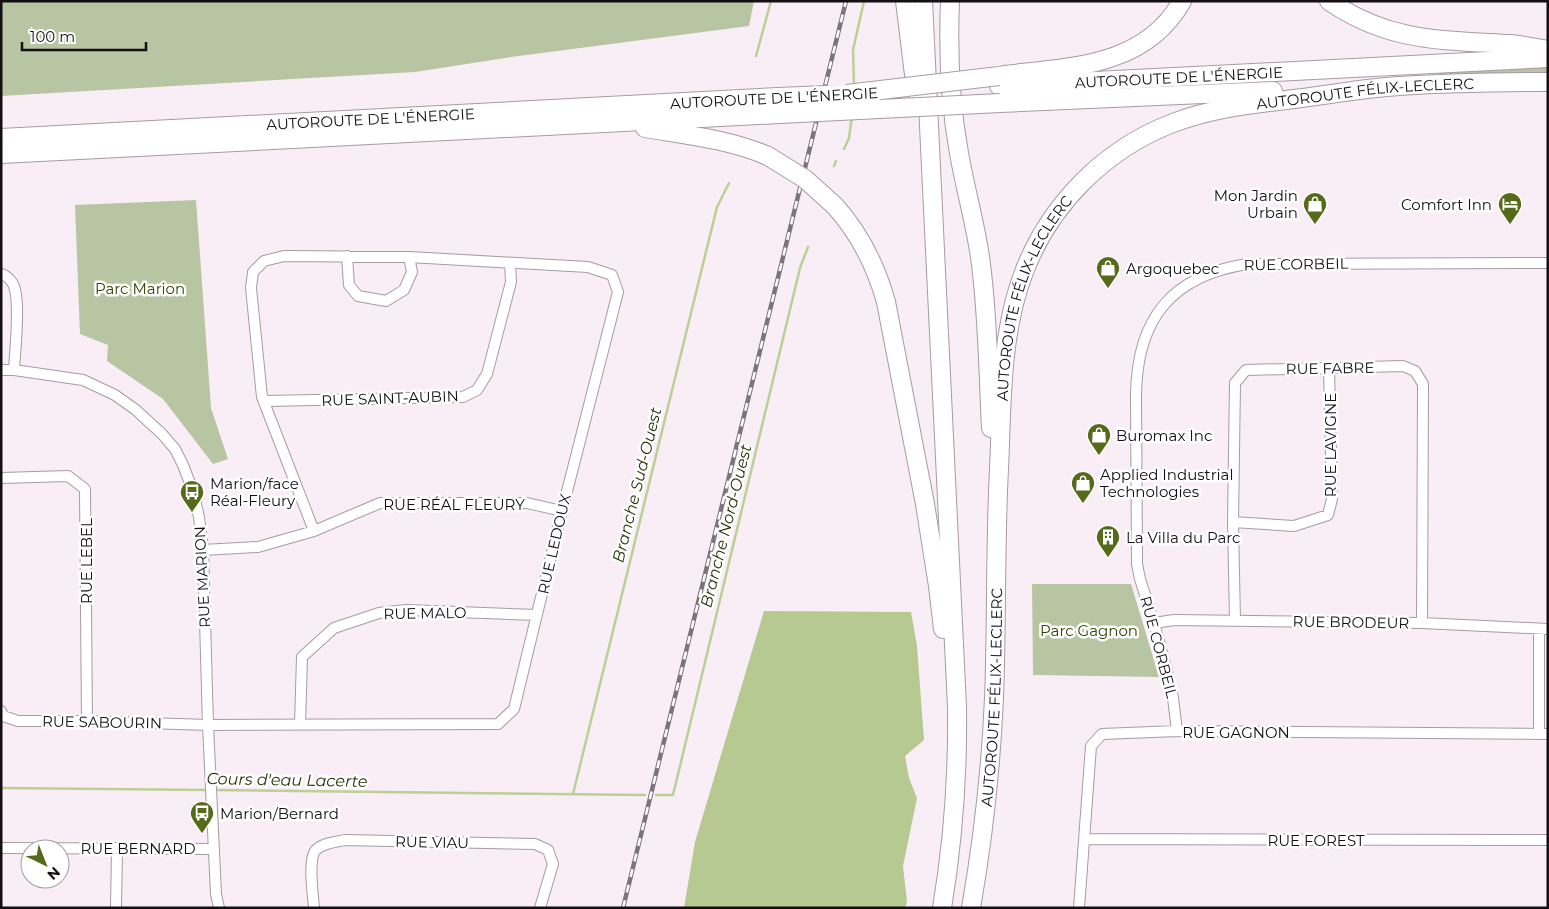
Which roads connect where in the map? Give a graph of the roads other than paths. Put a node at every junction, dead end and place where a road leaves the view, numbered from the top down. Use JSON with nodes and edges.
{"nodes":[{"id":1,"x":905,"y":1,"type":"edge"},
{"id":2,"x":923,"y":1,"type":"edge"},
{"id":3,"x":950,"y":1,"type":"edge"},
{"id":4,"x":1182,"y":1,"type":"edge"},
{"id":5,"x":1328,"y":1,"type":"edge"},
{"id":6,"x":1548,"y":50,"type":"edge"},
{"id":7,"x":1548,"y":58,"type":"edge"},
{"id":8,"x":1548,"y":82,"type":"edge"},
{"id":9,"x":1396,"y":86,"type":"junction"},
{"id":10,"x":999,"y":88,"type":"junction"},
{"id":11,"x":779,"y":106,"type":"junction"},
{"id":12,"x":615,"y":122,"type":"junction"},
{"id":13,"x":1,"y":134,"type":"edge"},
{"id":14,"x":25,"y":136,"type":"junction"},
{"id":15,"x":1,"y":138,"type":"edge"},
{"id":16,"x":1,"y":154,"type":"edge"},
{"id":17,"x":347,"y":256,"type":"junction"},
{"id":18,"x":409,"y":257,"type":"junction"},
{"id":19,"x":510,"y":263,"type":"junction"},
{"id":20,"x":1548,"y":263,"type":"edge"},
{"id":21,"x":1,"y":274,"type":"edge"},
{"id":22,"x":1330,"y":368,"type":"junction"},
{"id":23,"x":1,"y":370,"type":"edge"},
{"id":24,"x":14,"y":370,"type":"junction"},
{"id":25,"x":940,"y":372,"type":"junction"},
{"id":26,"x":262,"y":397,"type":"junction"},
{"id":27,"x":1,"y":478,"type":"edge"},
{"id":28,"x":562,"y":510,"type":"junction"},
{"id":29,"x":996,"y":518,"type":"junction"},
{"id":30,"x":1233,"y":522,"type":"junction"},
{"id":31,"x":314,"y":531,"type":"junction"},
{"id":32,"x":203,"y":550,"type":"junction"},
{"id":33,"x":538,"y":615,"type":"junction"},
{"id":34,"x":1235,"y":621,"type":"junction"},
{"id":35,"x":1154,"y":623,"type":"junction"},
{"id":36,"x":1422,"y":623,"type":"junction"},
{"id":37,"x":1544,"y":629,"type":"edge"},
{"id":38,"x":1,"y":711,"type":"edge"},
{"id":39,"x":87,"y":721,"type":"junction"},
{"id":40,"x":300,"y":724,"type":"junction"},
{"id":41,"x":208,"y":725,"type":"junction"},
{"id":42,"x":1177,"y":732,"type":"junction"},
{"id":43,"x":1543,"y":734,"type":"edge"},
{"id":44,"x":957,"y":758,"type":"junction"},
{"id":45,"x":1085,"y":839,"type":"junction"},
{"id":46,"x":1548,"y":840,"type":"edge"},
{"id":47,"x":1,"y":848,"type":"edge"},
{"id":48,"x":117,"y":848,"type":"junction"},
{"id":49,"x":214,"y":849,"type":"junction"},
{"id":50,"x":116,"y":908,"type":"edge"},
{"id":51,"x":219,"y":908,"type":"edge"},
{"id":52,"x":314,"y":908,"type":"edge"},
{"id":53,"x":540,"y":908,"type":"edge"},
{"id":54,"x":942,"y":908,"type":"edge"},
{"id":55,"x":971,"y":908,"type":"edge"},
{"id":56,"x":1079,"y":908,"type":"edge"}],
"edges":[{"from":1,"to":25,"type":"highway"},
{"from":2,"to":25,"type":"highway","name":"AUTOROUTE FÉLIX-LECLERC"},
{"from":3,"to":29,"type":"highway"},
{"from":4,"to":10,"type":"highway"},
{"from":5,"to":6,"type":"highway"},
{"from":7,"to":10,"type":"highway","name":"AUTOROUTE DE L'ÉNERGIE"},
{"from":8,"to":9,"type":"highway","name":"AUTOROUTE FÉLIX-LECLERC"},
{"from":9,"to":10,"type":"highway","name":"AUTOROUTE DE L'ÉNERGIE"},
{"from":9,"to":29,"type":"highway","name":"AUTOROUTE FÉLIX-LECLERC"},
{"from":10,"to":11,"type":"highway","name":"AUTOROUTE DE L'ÉNERGIE","bridge":true},
{"from":10,"to":11,"type":"highway","name":"AUTOROUTE DE L'ÉNERGIE","bridge":true},
{"from":11,"to":12,"type":"highway","name":"AUTOROUTE DE L'ÉNERGIE"},
{"from":11,"to":14,"type":"highway","name":"AUTOROUTE DE L'ÉNERGIE"},
{"from":12,"to":16,"type":"highway","name":"AUTOROUTE DE L'ÉNERGIE"},
{"from":12,"to":44,"type":"highway","bridge":true},
{"from":13,"to":14,"type":"highway"},
{"from":14,"to":15,"type":"highway","name":"AUTOROUTE DE L'ÉNERGIE"},
{"from":17,"to":18,"type":"street","name":"RUE LEDOUX"},
{"from":17,"to":18,"type":"street"},
{"from":17,"to":26,"type":"street","name":"RUE LEDOUX"},
{"from":18,"to":19,"type":"street","name":"RUE LEDOUX"},
{"from":19,"to":26,"type":"street","name":"RUE SAINT-AUBIN"},
{"from":19,"to":28,"type":"street","name":"RUE LEDOUX"},
{"from":20,"to":35,"type":"street","name":"RUE CORBEIL"},
{"from":21,"to":24,"type":"street"},
{"from":22,"to":30,"type":"street","name":"RUE FABRE"},
{"from":22,"to":30,"type":"street","name":"RUE LAVIGNE"},
{"from":22,"to":36,"type":"street","name":"RUE FABRE"},
{"from":23,"to":24,"type":"street","name":"RUE MARION"},
{"from":24,"to":32,"type":"street","name":"RUE MARION"},
{"from":25,"to":44,"type":"highway","name":"AUTOROUTE FÉLIX-LECLERC"},
{"from":26,"to":31,"type":"street","name":"RUE LEDOUX"},
{"from":27,"to":39,"type":"street","name":"RUE LEBEL"},
{"from":28,"to":31,"type":"street","name":"RUE RÉAL FLEURY"},
{"from":28,"to":33,"type":"street","name":"RUE LEDOUX"},
{"from":29,"to":55,"type":"highway","name":"AUTOROUTE FÉLIX-LECLERC"},
{"from":30,"to":34,"type":"street","name":"RUE FABRE"},
{"from":31,"to":32,"type":"street","name":"RUE RÉAL FLEURY"},
{"from":32,"to":41,"type":"street","name":"RUE MARION"},
{"from":33,"to":40,"type":"street","name":"RUE MALO"},
{"from":33,"to":40,"type":"street","name":"RUE LEDOUX"},
{"from":34,"to":35,"type":"street","name":"RUE BRODEUR"},
{"from":34,"to":36,"type":"street","name":"RUE BRODEUR"},
{"from":35,"to":42,"type":"street","name":"RUE CORBEIL"},
{"from":36,"to":37,"type":"street","name":"RUE BRODEUR"},
{"from":37,"to":43,"type":"street"},
{"from":38,"to":39,"type":"street","name":"RUE SABOURIN"},
{"from":39,"to":41,"type":"street","name":"RUE SABOURIN"},
{"from":40,"to":41,"type":"street","name":"RUE LEDOUX"},
{"from":41,"to":49,"type":"street","name":"RUE MARION"},
{"from":42,"to":43,"type":"street","name":"RUE GAGNON"},
{"from":42,"to":45,"type":"street","name":"RUE GAGNON"},
{"from":44,"to":54,"type":"highway","name":"AUTOROUTE FÉLIX-LECLERC"},
{"from":45,"to":46,"type":"street","name":"RUE FOREST"},
{"from":45,"to":56,"type":"street","name":"RUE GAGNON"},
{"from":47,"to":48,"type":"street","name":"RUE BERNARD"},
{"from":48,"to":49,"type":"street","name":"RUE BERNARD"},
{"from":48,"to":50,"type":"street"},
{"from":49,"to":51,"type":"street","name":"RUE MARION"},
{"from":52,"to":53,"type":"street","name":"RUE VIAU"}]}
